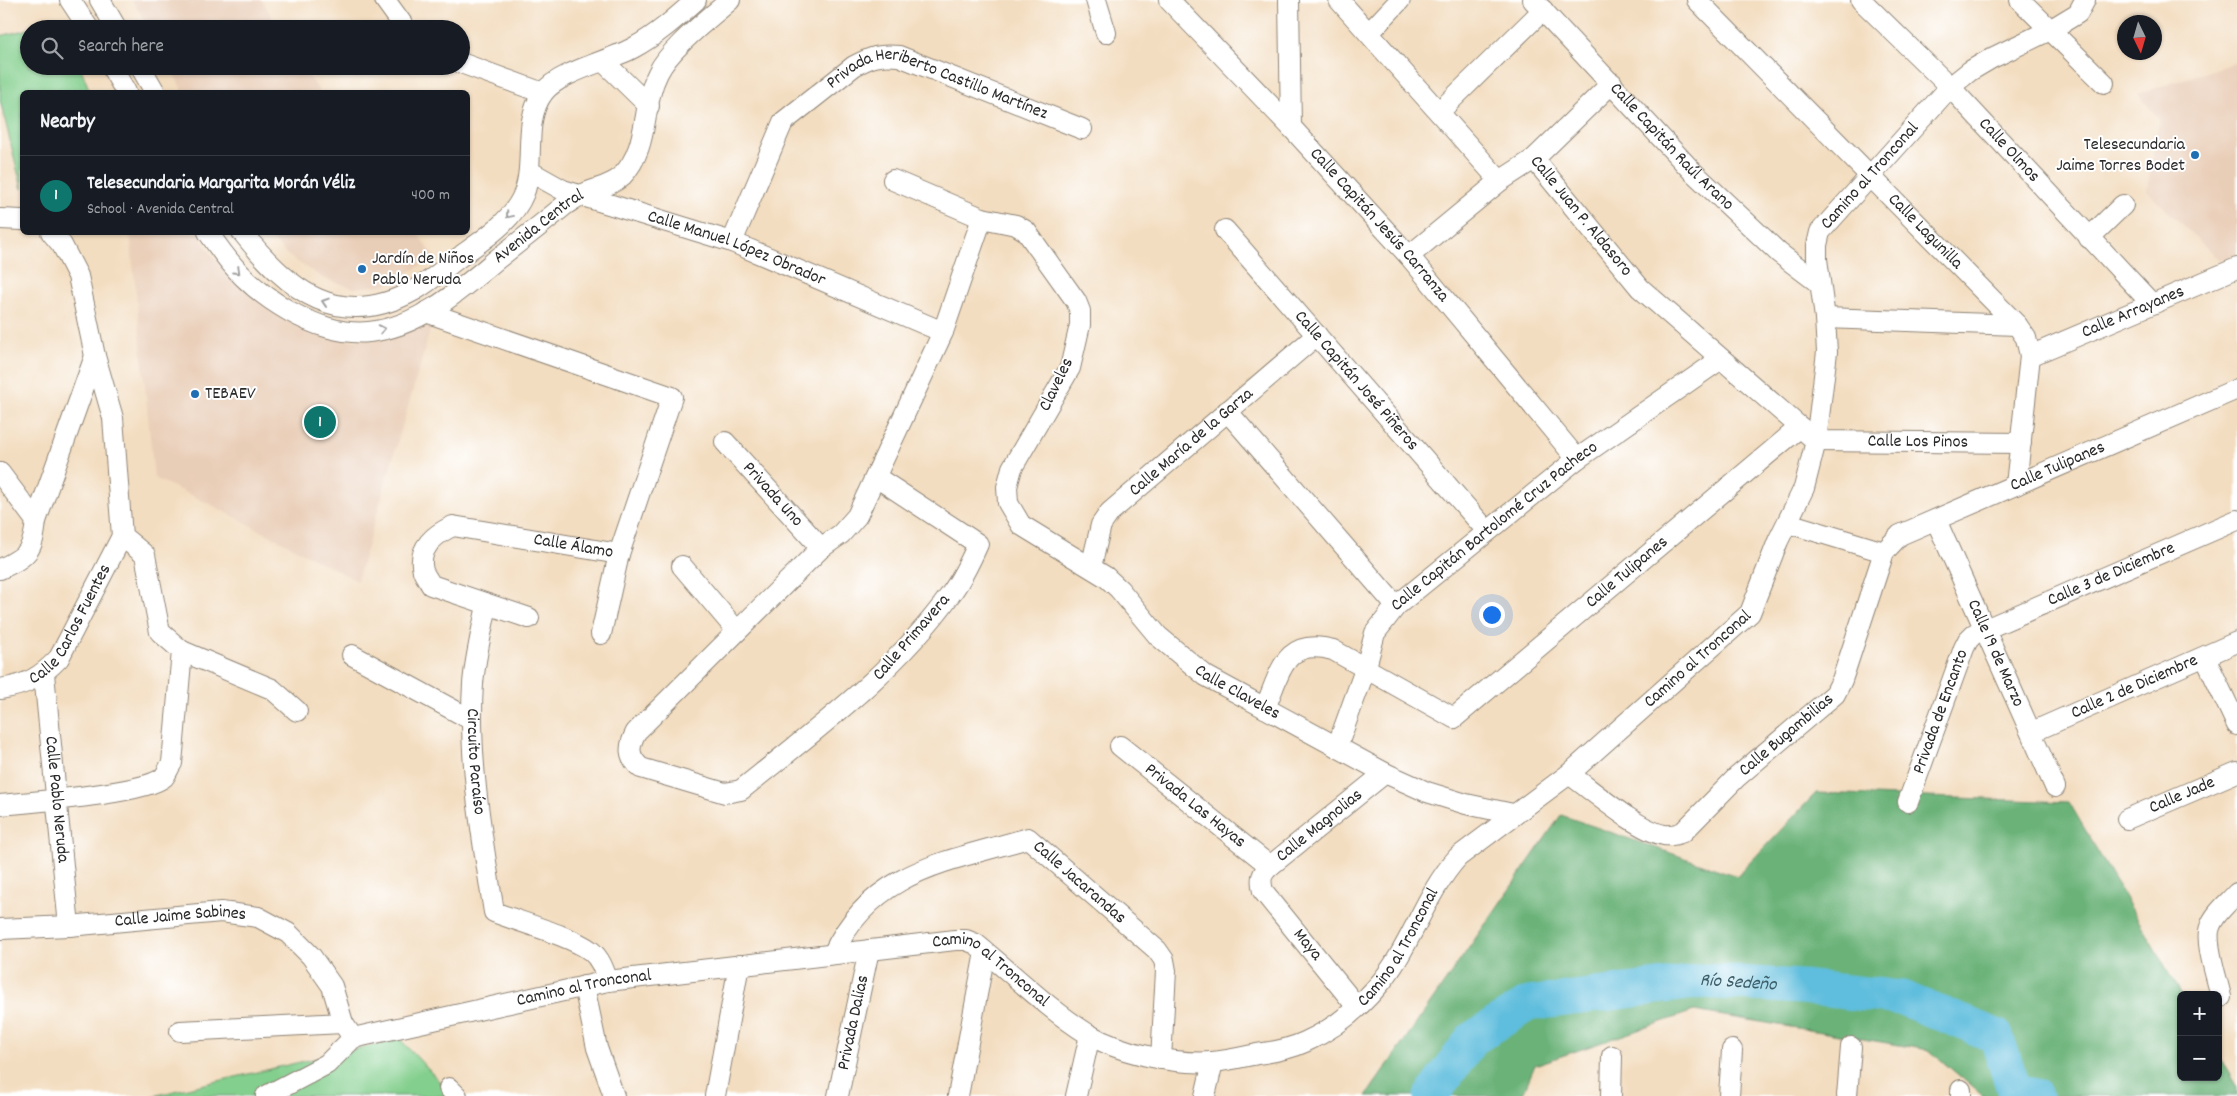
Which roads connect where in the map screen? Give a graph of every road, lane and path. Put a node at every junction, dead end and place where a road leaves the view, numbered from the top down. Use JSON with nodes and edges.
{"nodes":[{"id":1,"x":70,"y":0,"type":"edge"},
{"id":2,"x":100,"y":0,"type":"edge"},
{"id":3,"x":385,"y":0,"type":"edge"},
{"id":4,"x":696,"y":0,"type":"edge"},
{"id":5,"x":730,"y":0,"type":"edge"},
{"id":6,"x":1096,"y":0,"type":"edge"},
{"id":7,"x":1169,"y":0,"type":"edge"},
{"id":8,"x":1289,"y":0,"type":"edge"},
{"id":9,"x":1339,"y":0,"type":"edge"},
{"id":10,"x":1400,"y":0,"type":"edge"},
{"id":11,"x":1697,"y":0,"type":"edge"},
{"id":12,"x":1862,"y":0,"type":"edge"},
{"id":13,"x":2020,"y":0,"type":"edge"},
{"id":14,"x":2085,"y":0,"type":"edge"},
{"id":15,"x":1538,"y":5,"type":"edge"},
{"id":16,"x":83,"y":20,"type":"edge"},
{"id":17,"x":112,"y":20,"type":"edge"},
{"id":18,"x":399,"y":20,"type":"edge"},
{"id":19,"x":2050,"y":30,"type":"junction"},
{"id":20,"x":1106,"y":33,"type":"dead end"},
{"id":21,"x":1369,"y":33,"type":"junction"},
{"id":22,"x":604,"y":62,"type":"junction"},
{"id":23,"x":470,"y":66,"type":"edge"},
{"id":24,"x":116,"y":75,"type":"edge"},
{"id":25,"x":145,"y":75,"type":"edge"},
{"id":26,"x":1612,"y":83,"type":"junction"},
{"id":27,"x":2104,"y":83,"type":"dead end"},
{"id":28,"x":1950,"y":87,"type":"junction"},
{"id":29,"x":125,"y":90,"type":"edge"},
{"id":30,"x":154,"y":90,"type":"edge"},
{"id":31,"x":543,"y":93,"type":"junction"},
{"id":32,"x":649,"y":106,"type":"junction"},
{"id":33,"x":1439,"y":112,"type":"junction"},
{"id":34,"x":1291,"y":127,"type":"junction"},
{"id":35,"x":1082,"y":129,"type":"dead end"},
{"id":36,"x":1534,"y":160,"type":"junction"},
{"id":37,"x":529,"y":171,"type":"junction"},
{"id":38,"x":1869,"y":177,"type":"junction"},
{"id":39,"x":893,"y":180,"type":"dead end"},
{"id":40,"x":1500,"y":181,"type":"junction"},
{"id":41,"x":581,"y":195,"type":"junction"},
{"id":42,"x":2122,"y":205,"type":"dead end"},
{"id":43,"x":982,"y":218,"type":"junction"},
{"id":44,"x":0,"y":219,"type":"edge"},
{"id":45,"x":20,"y":220,"type":"edge"},
{"id":46,"x":1225,"y":230,"type":"dead end"},
{"id":47,"x":54,"y":235,"type":"edge"},
{"id":48,"x":210,"y":235,"type":"edge"},
{"id":49,"x":245,"y":235,"type":"edge"},
{"id":50,"x":2089,"y":238,"type":"junction"},
{"id":51,"x":732,"y":242,"type":"junction"},
{"id":52,"x":1409,"y":256,"type":"junction"},
{"id":53,"x":2237,"y":268,"type":"edge"},
{"id":54,"x":1820,"y":284,"type":"junction"},
{"id":55,"x":2152,"y":304,"type":"junction"},
{"id":56,"x":426,"y":312,"type":"junction"},
{"id":57,"x":1825,"y":318,"type":"junction"},
{"id":58,"x":2017,"y":325,"type":"junction"},
{"id":59,"x":943,"y":332,"type":"junction"},
{"id":60,"x":1317,"y":335,"type":"junction"},
{"id":61,"x":95,"y":356,"type":"junction"},
{"id":62,"x":2030,"y":356,"type":"junction"},
{"id":63,"x":1721,"y":359,"type":"junction"},
{"id":64,"x":2237,"y":389,"type":"edge"},
{"id":65,"x":1227,"y":411,"type":"junction"},
{"id":66,"x":1800,"y":427,"type":"junction"},
{"id":67,"x":1816,"y":441,"type":"junction"},
{"id":68,"x":725,"y":442,"type":"dead end"},
{"id":69,"x":2020,"y":443,"type":"junction"},
{"id":70,"x":1577,"y":459,"type":"junction"},
{"id":71,"x":0,"y":473,"type":"edge"},
{"id":72,"x":876,"y":477,"type":"junction"},
{"id":73,"x":2016,"y":485,"type":"junction"},
{"id":74,"x":1008,"y":503,"type":"joint"},
{"id":75,"x":36,"y":520,"type":"junction"},
{"id":76,"x":1936,"y":520,"type":"junction"},
{"id":77,"x":2237,"y":520,"type":"edge"},
{"id":78,"x":1788,"y":523,"type":"junction"},
{"id":79,"x":1488,"y":531,"type":"junction"},
{"id":80,"x":122,"y":536,"type":"junction"},
{"id":81,"x":821,"y":548,"type":"junction"},
{"id":82,"x":1884,"y":552,"type":"junction"},
{"id":83,"x":619,"y":554,"type":"junction"},
{"id":84,"x":682,"y":566,"type":"dead end"},
{"id":85,"x":1091,"y":567,"type":"junction"},
{"id":86,"x":0,"y":569,"type":"edge"},
{"id":87,"x":487,"y":605,"type":"junction"},
{"id":88,"x":1396,"y":606,"type":"junction"},
{"id":89,"x":529,"y":618,"type":"dead end"},
{"id":90,"x":1985,"y":628,"type":"junction"},
{"id":91,"x":738,"y":631,"type":"junction"},
{"id":92,"x":600,"y":634,"type":"dead end"},
{"id":93,"x":2237,"y":642,"type":"edge"},
{"id":94,"x":182,"y":651,"type":"junction"},
{"id":95,"x":352,"y":655,"type":"dead end"},
{"id":96,"x":2205,"y":656,"type":"junction"},
{"id":97,"x":1366,"y":667,"type":"junction"},
{"id":98,"x":44,"y":674,"type":"junction"},
{"id":99,"x":0,"y":689,"type":"edge"},
{"id":100,"x":1265,"y":708,"type":"junction"},
{"id":101,"x":297,"y":711,"type":"dead end"},
{"id":102,"x":472,"y":720,"type":"junction"},
{"id":103,"x":2237,"y":725,"type":"edge"},
{"id":104,"x":2032,"y":732,"type":"junction"},
{"id":105,"x":1120,"y":746,"type":"dead end"},
{"id":106,"x":1337,"y":747,"type":"junction"},
{"id":107,"x":2237,"y":772,"type":"edge"},
{"id":108,"x":1385,"y":773,"type":"junction"},
{"id":109,"x":1569,"y":774,"type":"junction"},
{"id":110,"x":2055,"y":787,"type":"dead end"},
{"id":111,"x":56,"y":800,"type":"junction"},
{"id":112,"x":1908,"y":802,"type":"dead end"},
{"id":113,"x":0,"y":805,"type":"edge"},
{"id":114,"x":1513,"y":814,"type":"junction"},
{"id":115,"x":2127,"y":818,"type":"dead end"},
{"id":116,"x":1265,"y":873,"type":"junction"},
{"id":117,"x":2237,"y":893,"type":"edge"},
{"id":118,"x":68,"y":926,"type":"junction"},
{"id":119,"x":0,"y":929,"type":"edge"},
{"id":120,"x":869,"y":950,"type":"junction"},
{"id":121,"x":985,"y":952,"type":"junction"},
{"id":122,"x":833,"y":954,"type":"junction"},
{"id":123,"x":739,"y":965,"type":"junction"},
{"id":124,"x":608,"y":981,"type":"junction"},
{"id":125,"x":584,"y":986,"type":"junction"},
{"id":126,"x":2220,"y":991,"type":"edge"},
{"id":127,"x":1358,"y":1007,"type":"junction"},
{"id":128,"x":348,"y":1030,"type":"junction"},
{"id":129,"x":180,"y":1031,"type":"dead end"},
{"id":130,"x":1090,"y":1035,"type":"junction"},
{"id":131,"x":1851,"y":1047,"type":"dead end"},
{"id":132,"x":1732,"y":1050,"type":"dead end"},
{"id":133,"x":1612,"y":1056,"type":"dead end"},
{"id":134,"x":1161,"y":1059,"type":"junction"},
{"id":135,"x":1213,"y":1062,"type":"junction"},
{"id":136,"x":266,"y":1096,"type":"edge"},
{"id":137,"x":614,"y":1096,"type":"edge"},
{"id":138,"x":715,"y":1096,"type":"edge"},
{"id":139,"x":838,"y":1096,"type":"edge"},
{"id":140,"x":958,"y":1096,"type":"edge"},
{"id":141,"x":1076,"y":1096,"type":"edge"},
{"id":142,"x":1205,"y":1096,"type":"edge"},
{"id":143,"x":1611,"y":1096,"type":"edge"},
{"id":144,"x":1729,"y":1096,"type":"edge"},
{"id":145,"x":1848,"y":1096,"type":"edge"}],
"edges":[{"from":1,"to":16,"type":"street"},
{"from":2,"to":17,"type":"street"},
{"from":3,"to":18,"type":"street"},
{"from":4,"to":22,"type":"street","name":"Avenida Central"},
{"from":5,"to":32,"type":"street","name":"Avenida Central"},
{"from":6,"to":20,"type":"street"},
{"from":7,"to":34,"type":"street","name":"Calle Capitán Jesús Carranza"},
{"from":8,"to":34,"type":"street"},
{"from":9,"to":21,"type":"street","name":"Calle Juan P. Aldasoro"},
{"from":10,"to":21,"type":"street"},
{"from":11,"to":38,"type":"street","name":"Calle Lagunilla"},
{"from":12,"to":28,"type":"street","name":"Calle Olmos"},
{"from":13,"to":19,"type":"street"},
{"from":14,"to":19,"type":"street","name":"Camino al Tronconal"},
{"from":15,"to":26,"type":"street","name":"Calle Capitán Raúl Arano"},
{"from":15,"to":33,"type":"street"},
{"from":19,"to":27,"type":"street"},
{"from":19,"to":28,"type":"street","name":"Camino al Tronconal"},
{"from":21,"to":33,"type":"street","name":"Calle Juan P. Aldasoro"},
{"from":22,"to":31,"type":"street","name":"Avenida Central"},
{"from":22,"to":32,"type":"street"},
{"from":23,"to":31,"type":"street"},
{"from":24,"to":29,"type":"street"},
{"from":25,"to":30,"type":"street"},
{"from":26,"to":36,"type":"street"},
{"from":26,"to":54,"type":"street","name":"Calle Capitán Raúl Arano"},
{"from":28,"to":38,"type":"street","name":"Camino al Tronconal"},
{"from":28,"to":50,"type":"street","name":"Calle Olmos"},
{"from":31,"to":37,"type":"street","name":"Avenida Central"},
{"from":32,"to":41,"type":"street","name":"Avenida Central"},
{"from":33,"to":40,"type":"street","name":"Calle Juan P. Aldasoro"},
{"from":34,"to":52,"type":"street","name":"Calle Capitán Jesús Carranza"},
{"from":35,"to":51,"type":"street","name":"Privada Heriberto Castillo Martínez"},
{"from":36,"to":40,"type":"street","name":"Calle Juan P. Aldasoro"},
{"from":36,"to":63,"type":"street","name":"Calle Juan P. Aldasoro"},
{"from":37,"to":41,"type":"street","name":"Calle Manuel López Obrador"},
{"from":37,"to":49,"type":"street","name":"Avenida Central","one_way":true},
{"from":38,"to":54,"type":"street","name":"Camino al Tronconal"},
{"from":38,"to":58,"type":"street","name":"Calle Lagunilla"},
{"from":39,"to":43,"type":"street","name":"Claveles"},
{"from":40,"to":52,"type":"street"},
{"from":41,"to":51,"type":"street","name":"Calle Manuel López Obrador"},
{"from":41,"to":56,"type":"street","name":"Avenida Central"},
{"from":42,"to":50,"type":"street"},
{"from":43,"to":59,"type":"street"},
{"from":43,"to":74,"type":"street","name":"Claveles"},
{"from":44,"to":45,"type":"street"},
{"from":46,"to":60,"type":"street","name":"Calle Capitán José Piñeros"},
{"from":47,"to":61,"type":"street"},
{"from":48,"to":56,"type":"street","name":"Avenida Central","one_way":true},
{"from":50,"to":55,"type":"street","name":"Calle Olmos"},
{"from":51,"to":59,"type":"street","name":"Calle Manuel López Obrador"},
{"from":52,"to":70,"type":"street","name":"Calle Capitán Jesús Carranza"},
{"from":53,"to":55,"type":"street","name":"Calle Arrayanes"},
{"from":54,"to":57,"type":"street","name":"Camino al Tronconal"},
{"from":55,"to":62,"type":"street","name":"Calle Arrayanes"},
{"from":56,"to":83,"type":"street","name":"Calle Álamo"},
{"from":57,"to":58,"type":"street"},
{"from":57,"to":67,"type":"street","name":"Camino al Tronconal"},
{"from":58,"to":62,"type":"street","name":"Calle Lagunilla"},
{"from":59,"to":72,"type":"street"},
{"from":60,"to":65,"type":"street","name":"Calle María de la Garza"},
{"from":60,"to":79,"type":"street","name":"Calle Capitán José Piñeros"},
{"from":61,"to":75,"type":"street"},
{"from":61,"to":80,"type":"street"},
{"from":62,"to":69,"type":"street","name":"Calle Lagunilla"},
{"from":63,"to":66,"type":"street","name":"Calle Juan P. Aldasoro"},
{"from":63,"to":70,"type":"street","name":"Calle Capitán Bartolomé Cruz Pacheco"},
{"from":64,"to":73,"type":"street","name":"Calle Tulipanes"},
{"from":65,"to":85,"type":"street","name":"Calle María de la Garza"},
{"from":65,"to":88,"type":"street"},
{"from":66,"to":67,"type":"street","name":"Calle Juan P. Aldasoro"},
{"from":66,"to":97,"type":"street","name":"Calle Tulipanes"},
{"from":67,"to":69,"type":"street","name":"Calle Los Pinos"},
{"from":67,"to":78,"type":"street","name":"Camino al Tronconal"},
{"from":68,"to":81,"type":"street","name":"Privada Uno"},
{"from":69,"to":73,"type":"street","name":"Calle Lagunilla"},
{"from":70,"to":79,"type":"street","name":"Calle Capitán Bartolomé Cruz Pacheco"},
{"from":71,"to":75,"type":"street"},
{"from":72,"to":81,"type":"street"},
{"from":72,"to":91,"type":"street","name":"Calle Primavera"},
{"from":73,"to":76,"type":"street","name":"Calle Tulipanes"},
{"from":74,"to":85,"type":"street","name":"Calle Claveles"},
{"from":75,"to":86,"type":"street"},
{"from":76,"to":82,"type":"street","name":"Calle Tulipanes"},
{"from":76,"to":90,"type":"street","name":"Calle 19 de Marzo"},
{"from":77,"to":90,"type":"street","name":"Calle 3 de Diciembre"},
{"from":78,"to":82,"type":"street"},
{"from":78,"to":109,"type":"street","name":"Camino al Tronconal"},
{"from":79,"to":88,"type":"street","name":"Calle Capitán Bartolomé Cruz Pacheco"},
{"from":80,"to":94,"type":"street"},
{"from":80,"to":98,"type":"street","name":"Calle Carlos Fuentes"},
{"from":81,"to":91,"type":"street"},
{"from":82,"to":109,"type":"street","name":"Calle Bugambilias"},
{"from":83,"to":87,"type":"street","name":"Calle Álamo"},
{"from":83,"to":92,"type":"street"},
{"from":84,"to":91,"type":"street"},
{"from":85,"to":100,"type":"street","name":"Calle Claveles"},
{"from":87,"to":89,"type":"street"},
{"from":87,"to":102,"type":"street","name":"Circuito Paraíso"},
{"from":88,"to":97,"type":"street","name":"Calle Capitán Bartolomé Cruz Pacheco"},
{"from":90,"to":104,"type":"street","name":"Calle 19 de Marzo"},
{"from":90,"to":112,"type":"street","name":"Privada de Encanto"},
{"from":93,"to":96,"type":"street","name":"Calle 2 de Diciembre"},
{"from":94,"to":101,"type":"street"},
{"from":94,"to":111,"type":"street"},
{"from":95,"to":102,"type":"street"},
{"from":96,"to":103,"type":"street"},
{"from":96,"to":104,"type":"street","name":"Calle 2 de Diciembre"},
{"from":97,"to":100,"type":"street"},
{"from":97,"to":106,"type":"street","name":"Calle Capitán Bartolomé Cruz Pacheco"},
{"from":98,"to":99,"type":"street","name":"Calle Carlos Fuentes"},
{"from":98,"to":111,"type":"street","name":"Calle Pablo Neruda"},
{"from":100,"to":106,"type":"street","name":"Calle Claveles"},
{"from":102,"to":124,"type":"street","name":"Circuito Paraíso"},
{"from":104,"to":110,"type":"street","name":"Calle 19 de Marzo"},
{"from":105,"to":116,"type":"street","name":"Privada Las Hayas"},
{"from":106,"to":108,"type":"street","name":"Calle Claveles"},
{"from":107,"to":115,"type":"street","name":"Calle Jade"},
{"from":108,"to":114,"type":"street","name":"Calle Claveles"},
{"from":108,"to":116,"type":"street","name":"Calle Magnolias"},
{"from":109,"to":114,"type":"street","name":"Camino al Tronconal"},
{"from":111,"to":113,"type":"street"},
{"from":111,"to":118,"type":"street","name":"Calle Pablo Neruda"},
{"from":114,"to":127,"type":"street","name":"Camino al Tronconal"},
{"from":116,"to":127,"type":"street","name":"Maya"},
{"from":117,"to":126,"type":"street"},
{"from":118,"to":119,"type":"street","name":"Calle Jaime Sabines"},
{"from":118,"to":128,"type":"street","name":"Calle Jaime Sabines"},
{"from":120,"to":121,"type":"street","name":"Camino al Tronconal"},
{"from":120,"to":122,"type":"street","name":"Camino al Tronconal"},
{"from":120,"to":139,"type":"street","name":"Privada Dalias"},
{"from":121,"to":130,"type":"street","name":"Camino al Tronconal"},
{"from":121,"to":140,"type":"street"},
{"from":122,"to":123,"type":"street","name":"Camino al Tronconal"},
{"from":122,"to":134,"type":"street","name":"Calle Jacarandas"},
{"from":123,"to":124,"type":"street","name":"Camino al Tronconal"},
{"from":123,"to":138,"type":"street"},
{"from":124,"to":125,"type":"street","name":"Camino al Tronconal"},
{"from":125,"to":128,"type":"street","name":"Camino al Tronconal"},
{"from":125,"to":137,"type":"street"},
{"from":127,"to":135,"type":"street","name":"Camino al Tronconal"},
{"from":128,"to":129,"type":"street","name":"Camino al Tronconal"},
{"from":128,"to":136,"type":"street"},
{"from":130,"to":134,"type":"street","name":"Camino al Tronconal"},
{"from":130,"to":141,"type":"street"},
{"from":131,"to":145,"type":"street"},
{"from":132,"to":144,"type":"street"},
{"from":133,"to":143,"type":"street"},
{"from":134,"to":135,"type":"street","name":"Camino al Tronconal"},
{"from":135,"to":142,"type":"street"}]}
